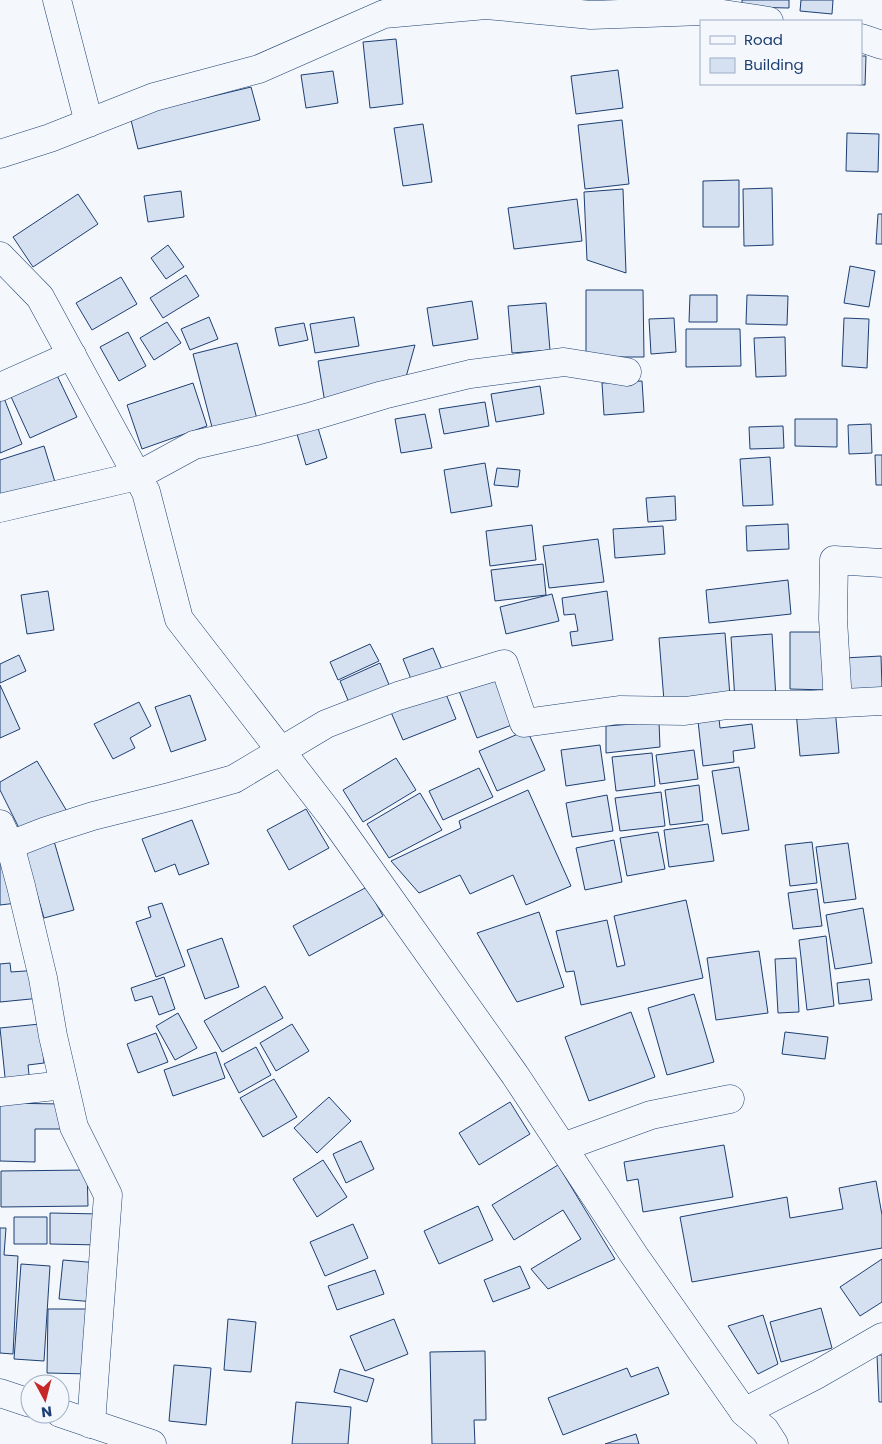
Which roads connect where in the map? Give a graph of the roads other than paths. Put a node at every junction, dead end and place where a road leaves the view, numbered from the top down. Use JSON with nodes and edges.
{"nodes":[{"id":1,"x":57,"y":0,"type":"edge"},
{"id":2,"x":762,"y":20,"type":"edge"},
{"id":3,"x":862,"y":38,"type":"edge"},
{"id":4,"x":882,"y":45,"type":"edge"},
{"id":5,"x":89,"y":123,"type":"junction"},
{"id":6,"x":0,"y":154,"type":"edge"},
{"id":7,"x":5,"y":269,"type":"edge"},
{"id":8,"x":72,"y":355,"type":"junction"},
{"id":9,"x":627,"y":372,"type":"dead end"},
{"id":10,"x":0,"y":387,"type":"edge"},
{"id":11,"x":137,"y":476,"type":"junction"},
{"id":12,"x":0,"y":508,"type":"edge"},
{"id":13,"x":882,"y":562,"type":"edge"},
{"id":14,"x":882,"y":700,"type":"edge"},
{"id":15,"x":838,"y":703,"type":"junction"},
{"id":16,"x":281,"y":750,"type":"junction"},
{"id":17,"x":5,"y":834,"type":"edge"},
{"id":18,"x":64,"y":1085,"type":"junction"},
{"id":19,"x":0,"y":1092,"type":"edge"},
{"id":20,"x":730,"y":1100,"type":"dead end"},
{"id":21,"x":563,"y":1147,"type":"junction"},
{"id":22,"x":882,"y":1337,"type":"edge"},
{"id":23,"x":0,"y":1394,"type":"edge"},
{"id":24,"x":20,"y":1401,"type":"edge"},
{"id":25,"x":744,"y":1412,"type":"junction"},
{"id":26,"x":70,"y":1417,"type":"edge"},
{"id":27,"x":91,"y":1424,"type":"junction"},
{"id":28,"x":152,"y":1444,"type":"edge"},
{"id":29,"x":774,"y":1444,"type":"edge"}],
"edges":[{"from":1,"to":5,"type":"street"},
{"from":2,"to":5,"type":"street"},
{"from":3,"to":4,"type":"street"},
{"from":5,"to":6,"type":"street"},
{"from":7,"to":8,"type":"street"},
{"from":8,"to":10,"type":"street"},
{"from":8,"to":11,"type":"street"},
{"from":9,"to":11,"type":"street"},
{"from":11,"to":12,"type":"street"},
{"from":11,"to":16,"type":"street"},
{"from":13,"to":15,"type":"street"},
{"from":14,"to":15,"type":"street"},
{"from":15,"to":16,"type":"street"},
{"from":16,"to":17,"type":"street"},
{"from":16,"to":21,"type":"street"},
{"from":17,"to":18,"type":"street"},
{"from":18,"to":19,"type":"street"},
{"from":18,"to":27,"type":"street"},
{"from":20,"to":21,"type":"street"},
{"from":21,"to":25,"type":"street"},
{"from":22,"to":25,"type":"street"},
{"from":23,"to":24,"type":"street"},
{"from":25,"to":29,"type":"street"},
{"from":26,"to":27,"type":"street"},
{"from":27,"to":28,"type":"street"}]}
